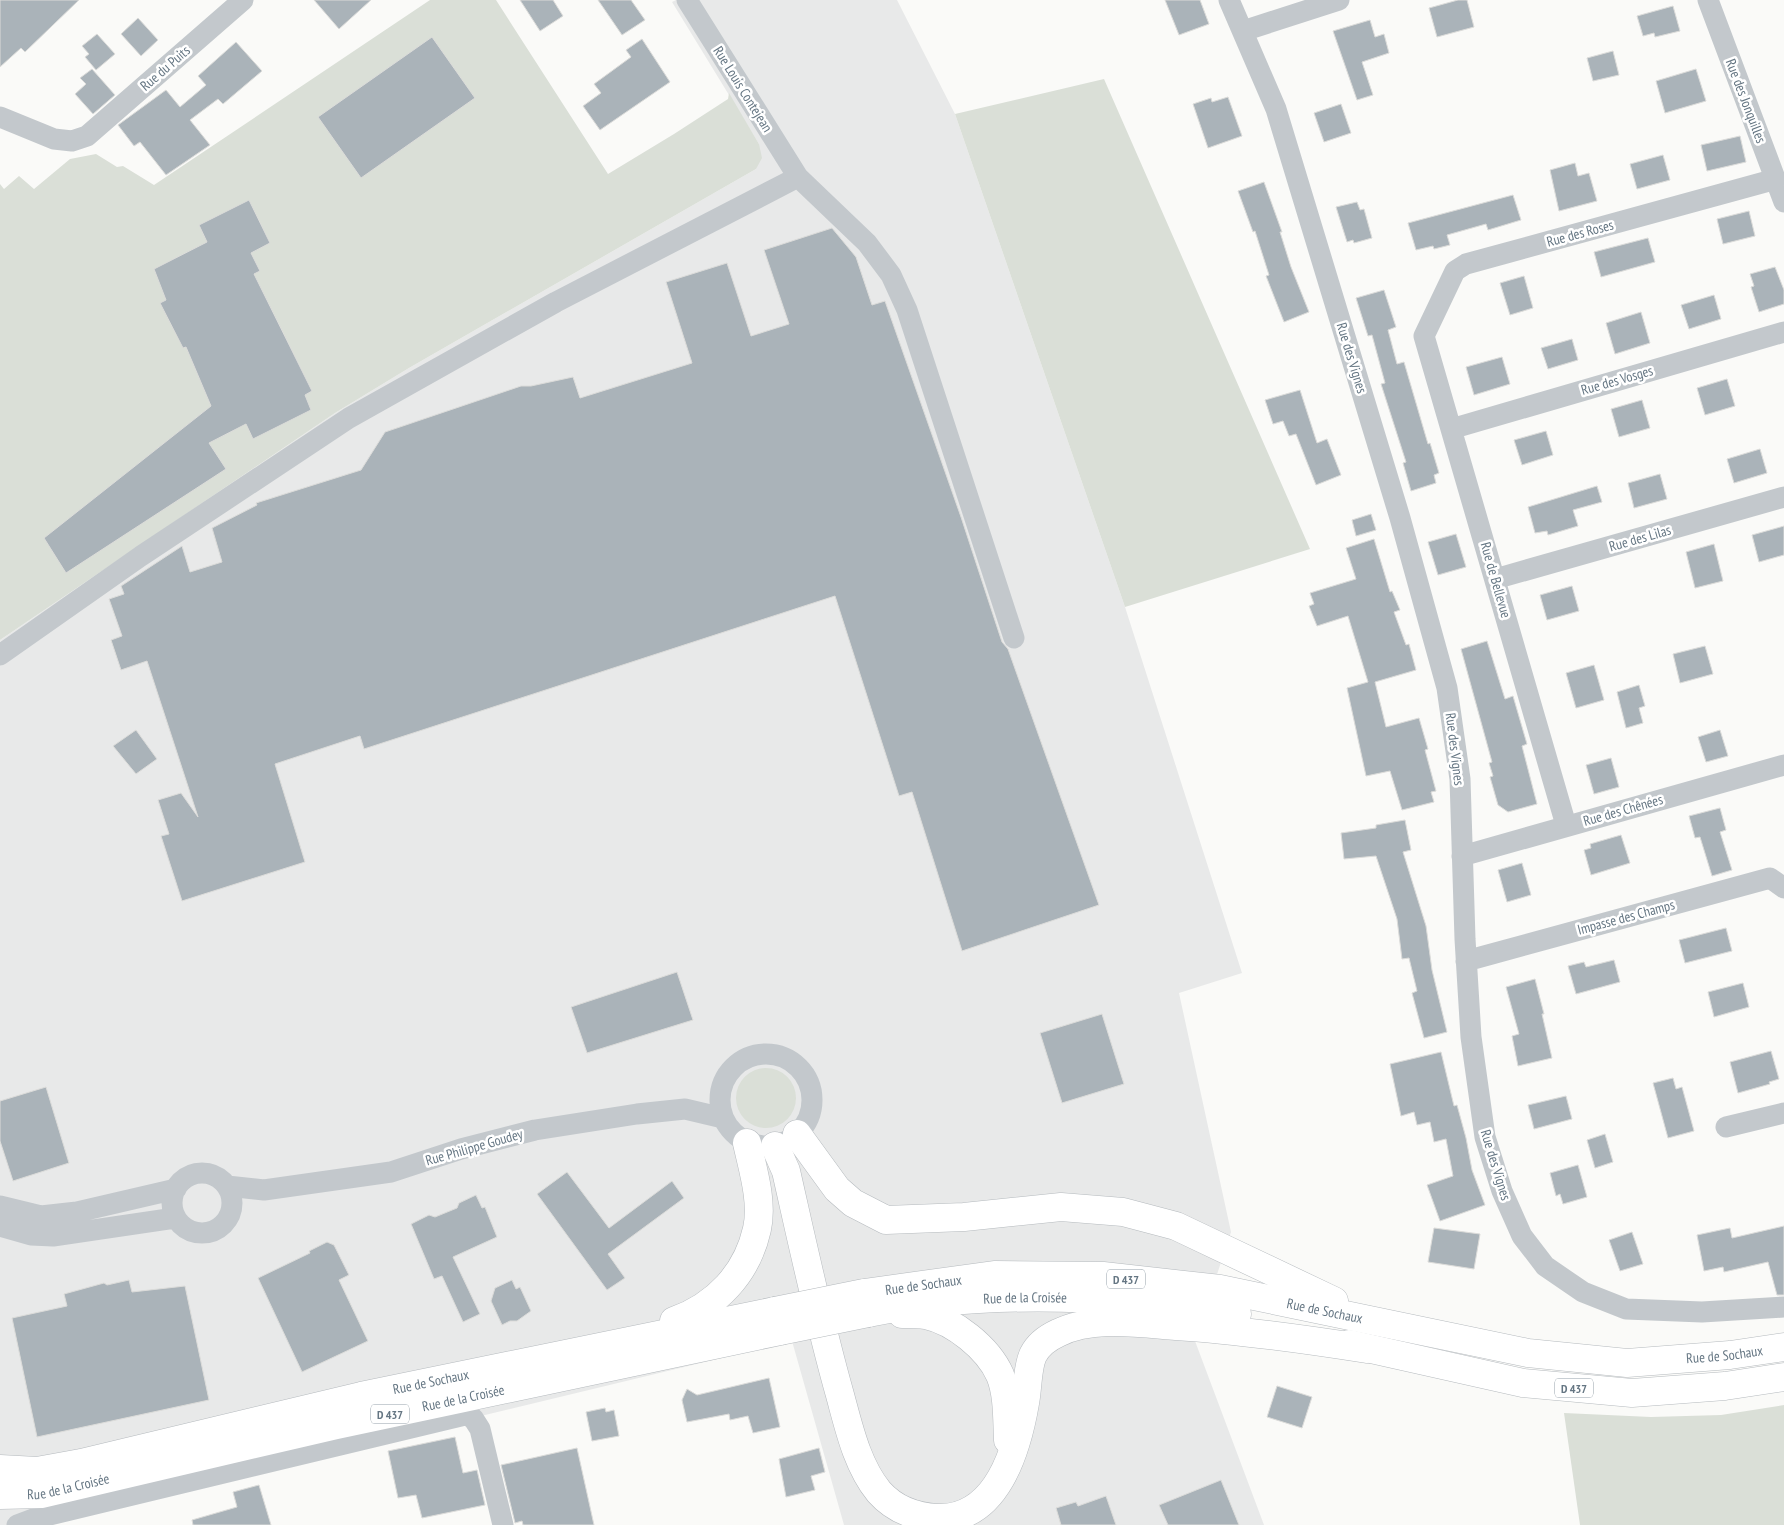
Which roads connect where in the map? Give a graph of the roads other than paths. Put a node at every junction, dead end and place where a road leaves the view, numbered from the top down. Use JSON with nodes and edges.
{"nodes":[{"id":1,"x":244,"y":0,"type":"edge"},
{"id":2,"x":688,"y":0,"type":"edge"},
{"id":3,"x":1229,"y":0,"type":"edge"},
{"id":4,"x":1339,"y":0,"type":"edge"},
{"id":5,"x":1708,"y":0,"type":"edge"},
{"id":6,"x":1243,"y":31,"type":"junction"},
{"id":7,"x":0,"y":117,"type":"edge"},
{"id":8,"x":798,"y":177,"type":"junction"},
{"id":9,"x":1776,"y":179,"type":"junction"},
{"id":10,"x":1784,"y":202,"type":"edge"},
{"id":11,"x":1784,"y":332,"type":"edge"},
{"id":12,"x":1424,"y":336,"type":"joint"},
{"id":13,"x":1451,"y":429,"type":"junction"},
{"id":14,"x":1784,"y":497,"type":"edge"},
{"id":15,"x":1495,"y":579,"type":"junction"},
{"id":16,"x":1014,"y":638,"type":"dead end"},
{"id":17,"x":0,"y":655,"type":"edge"},
{"id":18,"x":1784,"y":765,"type":"edge"},
{"id":19,"x":1566,"y":825,"type":"junction"},
{"id":20,"x":1462,"y":856,"type":"junction"},
{"id":21,"x":1784,"y":888,"type":"edge"},
{"id":22,"x":1466,"y":961,"type":"junction"},
{"id":23,"x":722,"y":1086,"type":"junction"},
{"id":24,"x":685,"y":1109,"type":"junction"},
{"id":25,"x":1784,"y":1113,"type":"edge"},
{"id":26,"x":723,"y":1118,"type":"junction"},
{"id":27,"x":1726,"y":1127,"type":"dead end"},
{"id":28,"x":786,"y":1140,"type":"junction"},
{"id":29,"x":747,"y":1143,"type":"junction"},
{"id":30,"x":227,"y":1186,"type":"junction"},
{"id":31,"x":176,"y":1189,"type":"junction"},
{"id":32,"x":264,"y":1190,"type":"junction"},
{"id":33,"x":0,"y":1206,"type":"edge"},
{"id":34,"x":232,"y":1209,"type":"junction"},
{"id":35,"x":175,"y":1218,"type":"junction"},
{"id":36,"x":0,"y":1226,"type":"edge"},
{"id":37,"x":866,"y":1303,"type":"junction"},
{"id":38,"x":1180,"y":1305,"type":"joint"},
{"id":39,"x":1784,"y":1307,"type":"edge"},
{"id":40,"x":777,"y":1321,"type":"junction"},
{"id":41,"x":1386,"y":1323,"type":"junction"},
{"id":42,"x":611,"y":1344,"type":"junction"},
{"id":43,"x":1784,"y":1347,"type":"edge"},
{"id":44,"x":1367,"y":1349,"type":"junction"},
{"id":45,"x":1784,"y":1377,"type":"edge"},
{"id":46,"x":1010,"y":1462,"type":"junction"},
{"id":47,"x":0,"y":1470,"type":"edge"},
{"id":48,"x":0,"y":1495,"type":"edge"},
{"id":49,"x":17,"y":1525,"type":"edge"},
{"id":50,"x":503,"y":1525,"type":"edge"}],
"edges":[{"from":1,"to":7,"type":"street","name":"Rue du Puits"},
{"from":2,"to":8,"type":"street","name":"Rue Louis Contejean"},
{"from":3,"to":6,"type":"street","name":"Rue des Vignes"},
{"from":4,"to":6,"type":"street"},
{"from":5,"to":9,"type":"street","name":"Rue des Jonquilles"},
{"from":6,"to":20,"type":"street","name":"Rue des Vignes"},
{"from":8,"to":16,"type":"street","name":"Rue Louis Contejean"},
{"from":8,"to":17,"type":"street"},
{"from":9,"to":10,"type":"street","name":"Rue des Jonquilles"},
{"from":9,"to":12,"type":"street","name":"Rue des Roses"},
{"from":11,"to":13,"type":"street","name":"Rue des Vosges"},
{"from":12,"to":13,"type":"street","name":"Rue de Bellevue"},
{"from":13,"to":15,"type":"street","name":"Rue de Bellevue"},
{"from":14,"to":15,"type":"street","name":"Rue des Lilas"},
{"from":15,"to":19,"type":"street","name":"Rue de Bellevue"},
{"from":18,"to":19,"type":"street","name":"Rue des Chênées"},
{"from":19,"to":20,"type":"street","name":"Rue des Chênées"},
{"from":20,"to":22,"type":"street","name":"Rue des Vignes"},
{"from":21,"to":22,"type":"street","name":"Impasse des Champs"},
{"from":22,"to":39,"type":"street","name":"Rue des Vignes"},
{"from":23,"to":24,"type":"street","name":"Rue Philippe Goudey"},
{"from":23,"to":26,"type":"street"},
{"from":23,"to":28,"type":"street"},
{"from":24,"to":26,"type":"street","name":"Rue Philippe Goudey"},
{"from":24,"to":32,"type":"street","name":"Rue Philippe Goudey"},
{"from":25,"to":27,"type":"street"},
{"from":26,"to":29,"type":"street"},
{"from":28,"to":29,"type":"street"},
{"from":28,"to":41,"type":"main road"},
{"from":28,"to":46,"type":"main road"},
{"from":29,"to":42,"type":"main road"},
{"from":30,"to":31,"type":"street"},
{"from":30,"to":32,"type":"street","name":"Rue Philippe Goudey"},
{"from":30,"to":34,"type":"street"},
{"from":31,"to":33,"type":"street"},
{"from":31,"to":35,"type":"street"},
{"from":32,"to":34,"type":"street","name":"Rue Philippe Goudey"},
{"from":34,"to":35,"type":"street"},
{"from":35,"to":36,"type":"street"},
{"from":37,"to":38,"type":"main road","name":"Rue de la Croisée","number":"D 437"},
{"from":37,"to":40,"type":"main road","number":"D 437","bridge":true},
{"from":37,"to":41,"type":"main road","name":"Rue de Sochaux","number":"D 437"},
{"from":37,"to":46,"type":"main road"},
{"from":38,"to":44,"type":"main road","name":"Rue de Sochaux","number":"D 437"},
{"from":40,"to":42,"type":"main road","name":"Rue de Sochaux","number":"D 437"},
{"from":40,"to":48,"type":"main road","name":"Rue de la Croisée","number":"D 437"},
{"from":41,"to":43,"type":"main road","name":"Rue de Sochaux","number":"D 437"},
{"from":42,"to":47,"type":"main road","name":"Rue de Sochaux","number":"D 437"},
{"from":44,"to":45,"type":"main road","name":"Rue de Sochaux","number":"D 437"},
{"from":44,"to":46,"type":"main road"},
{"from":49,"to":50,"type":"street"}]}
